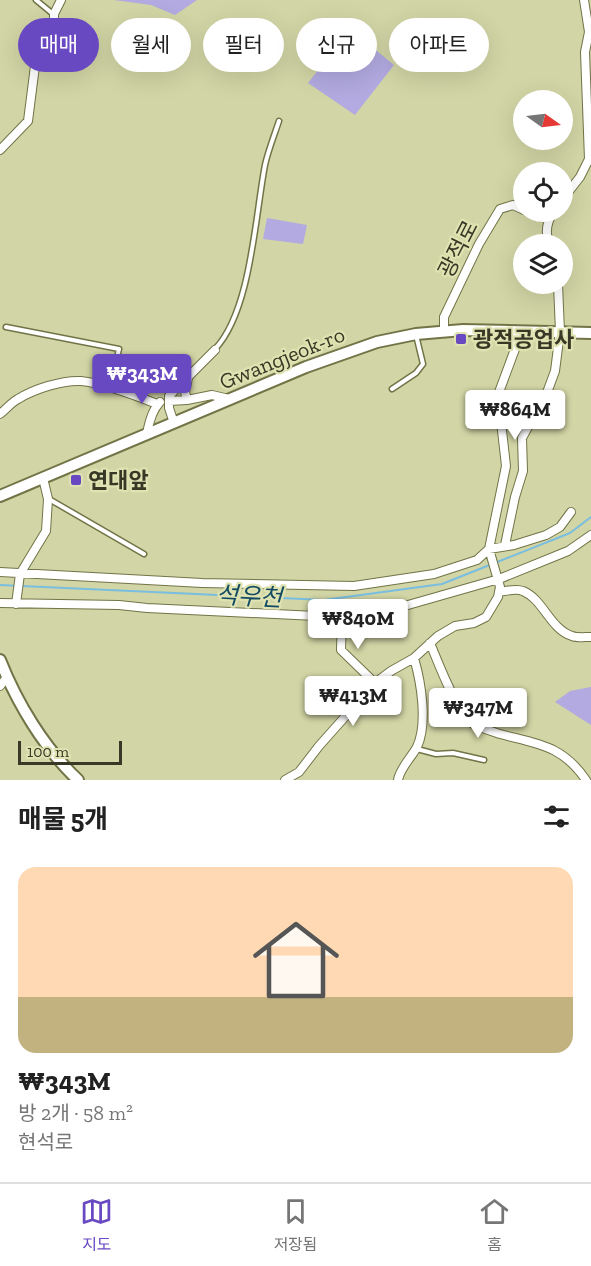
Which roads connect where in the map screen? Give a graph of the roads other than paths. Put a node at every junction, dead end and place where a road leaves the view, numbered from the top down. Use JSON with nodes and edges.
{"nodes":[{"id":1,"x":36,"y":0,"type":"edge"},
{"id":2,"x":61,"y":0,"type":"edge"},
{"id":3,"x":584,"y":0,"type":"edge"},
{"id":4,"x":54,"y":14,"type":"junction"},
{"id":5,"x":279,"y":121,"type":"dead end"},
{"id":6,"x":0,"y":150,"type":"edge"},
{"id":7,"x":590,"y":160,"type":"edge"},
{"id":8,"x":573,"y":186,"type":"edge"},
{"id":9,"x":513,"y":205,"type":"edge"},
{"id":10,"x":558,"y":294,"type":"edge"},
{"id":11,"x":6,"y":327,"type":"dead end"},
{"id":12,"x":444,"y":331,"type":"junction"},
{"id":13,"x":521,"y":331,"type":"junction"},
{"id":14,"x":558,"y":332,"type":"junction"},
{"id":15,"x":591,"y":333,"type":"edge"},
{"id":16,"x":416,"y":334,"type":"junction"},
{"id":17,"x":215,"y":350,"type":"joint"},
{"id":18,"x":188,"y":378,"type":"junction"},
{"id":19,"x":110,"y":389,"type":"junction"},
{"id":20,"x":392,"y":389,"type":"dead end"},
{"id":21,"x":169,"y":398,"type":"junction"},
{"id":22,"x":187,"y":400,"type":"junction"},
{"id":23,"x":230,"y":400,"type":"junction"},
{"id":24,"x":158,"y":404,"type":"junction"},
{"id":25,"x":0,"y":414,"type":"edge"},
{"id":26,"x":174,"y":423,"type":"junction"},
{"id":27,"x":147,"y":434,"type":"junction"},
{"id":28,"x":43,"y":478,"type":"junction"},
{"id":29,"x":0,"y":496,"type":"edge"},
{"id":30,"x":48,"y":499,"type":"junction"},
{"id":31,"x":571,"y":512,"type":"dead end"},
{"id":32,"x":591,"y":534,"type":"edge"},
{"id":33,"x":506,"y":545,"type":"junction"},
{"id":34,"x":489,"y":552,"type":"junction"},
{"id":35,"x":144,"y":554,"type":"dead end"},
{"id":36,"x":0,"y":572,"type":"edge"},
{"id":37,"x":20,"y":574,"type":"junction"},
{"id":38,"x":499,"y":579,"type":"junction"},
{"id":39,"x":499,"y":592,"type":"junction"},
{"id":40,"x":0,"y":603,"type":"edge"},
{"id":41,"x":16,"y":604,"type":"junction"},
{"id":42,"x":342,"y":616,"type":"junction"},
{"id":43,"x":591,"y":637,"type":"edge"},
{"id":44,"x":430,"y":644,"type":"junction"},
{"id":45,"x":414,"y":658,"type":"junction"},
{"id":46,"x":0,"y":660,"type":"edge"},
{"id":47,"x":4,"y":682,"type":"edge"},
{"id":48,"x":375,"y":683,"type":"junction"},
{"id":49,"x":415,"y":749,"type":"junction"},
{"id":50,"x":484,"y":760,"type":"dead end"},
{"id":51,"x":78,"y":780,"type":"edge"},
{"id":52,"x":285,"y":780,"type":"edge"},
{"id":53,"x":398,"y":780,"type":"edge"},
{"id":54,"x":586,"y":780,"type":"edge"}],
"edges":[{"from":1,"to":4,"type":"lane"},
{"from":2,"to":4,"type":"street"},
{"from":3,"to":7,"type":"street"},
{"from":4,"to":6,"type":"street"},
{"from":5,"to":17,"type":"lane"},
{"from":7,"to":8,"type":"street"},
{"from":9,"to":12,"type":"street","name":"광적로"},
{"from":10,"to":14,"type":"street"},
{"from":11,"to":19,"type":"lane"},
{"from":12,"to":13,"type":"main road","name":"Gwangjeok-ro"},
{"from":12,"to":16,"type":"main road","name":"Gwangjeok-ro"},
{"from":13,"to":14,"type":"main road","name":"Gwangjeok-ro"},
{"from":13,"to":34,"type":"street"},
{"from":14,"to":15,"type":"main road"},
{"from":14,"to":33,"type":"street"},
{"from":16,"to":20,"type":"lane"},
{"from":16,"to":23,"type":"main road","name":"Gwangjeok-ro"},
{"from":17,"to":18,"type":"street"},
{"from":18,"to":21,"type":"street"},
{"from":18,"to":22,"type":"street"},
{"from":19,"to":24,"type":"street"},
{"from":19,"to":25,"type":"street"},
{"from":21,"to":22,"type":"street"},
{"from":21,"to":24,"type":"street"},
{"from":21,"to":26,"type":"street"},
{"from":22,"to":23,"type":"street"},
{"from":23,"to":26,"type":"main road","name":"Gwangjeok-ro"},
{"from":24,"to":27,"type":"street"},
{"from":26,"to":27,"type":"main road","name":"Gwangjeok-ro"},
{"from":27,"to":28,"type":"main road","name":"Gwangjeok-ro"},
{"from":28,"to":29,"type":"main road","name":"Gwangjeok-ro"},
{"from":28,"to":30,"type":"street"},
{"from":30,"to":35,"type":"lane"},
{"from":30,"to":37,"type":"street"},
{"from":31,"to":33,"type":"street"},
{"from":32,"to":38,"type":"street"},
{"from":33,"to":34,"type":"street"},
{"from":34,"to":37,"type":"street"},
{"from":34,"to":38,"type":"street"},
{"from":36,"to":37,"type":"street"},
{"from":37,"to":41,"type":"street"},
{"from":38,"to":39,"type":"street"},
{"from":38,"to":42,"type":"street"},
{"from":39,"to":43,"type":"street"},
{"from":39,"to":44,"type":"street"},
{"from":40,"to":41,"type":"street"},
{"from":41,"to":42,"type":"street"},
{"from":42,"to":48,"type":"street"},
{"from":44,"to":45,"type":"street"},
{"from":44,"to":54,"type":"street"},
{"from":45,"to":48,"type":"street"},
{"from":45,"to":49,"type":"street"},
{"from":46,"to":47,"type":"main road"},
{"from":47,"to":51,"type":"main road"},
{"from":48,"to":52,"type":"street"},
{"from":49,"to":50,"type":"lane"},
{"from":49,"to":53,"type":"street"}]}
